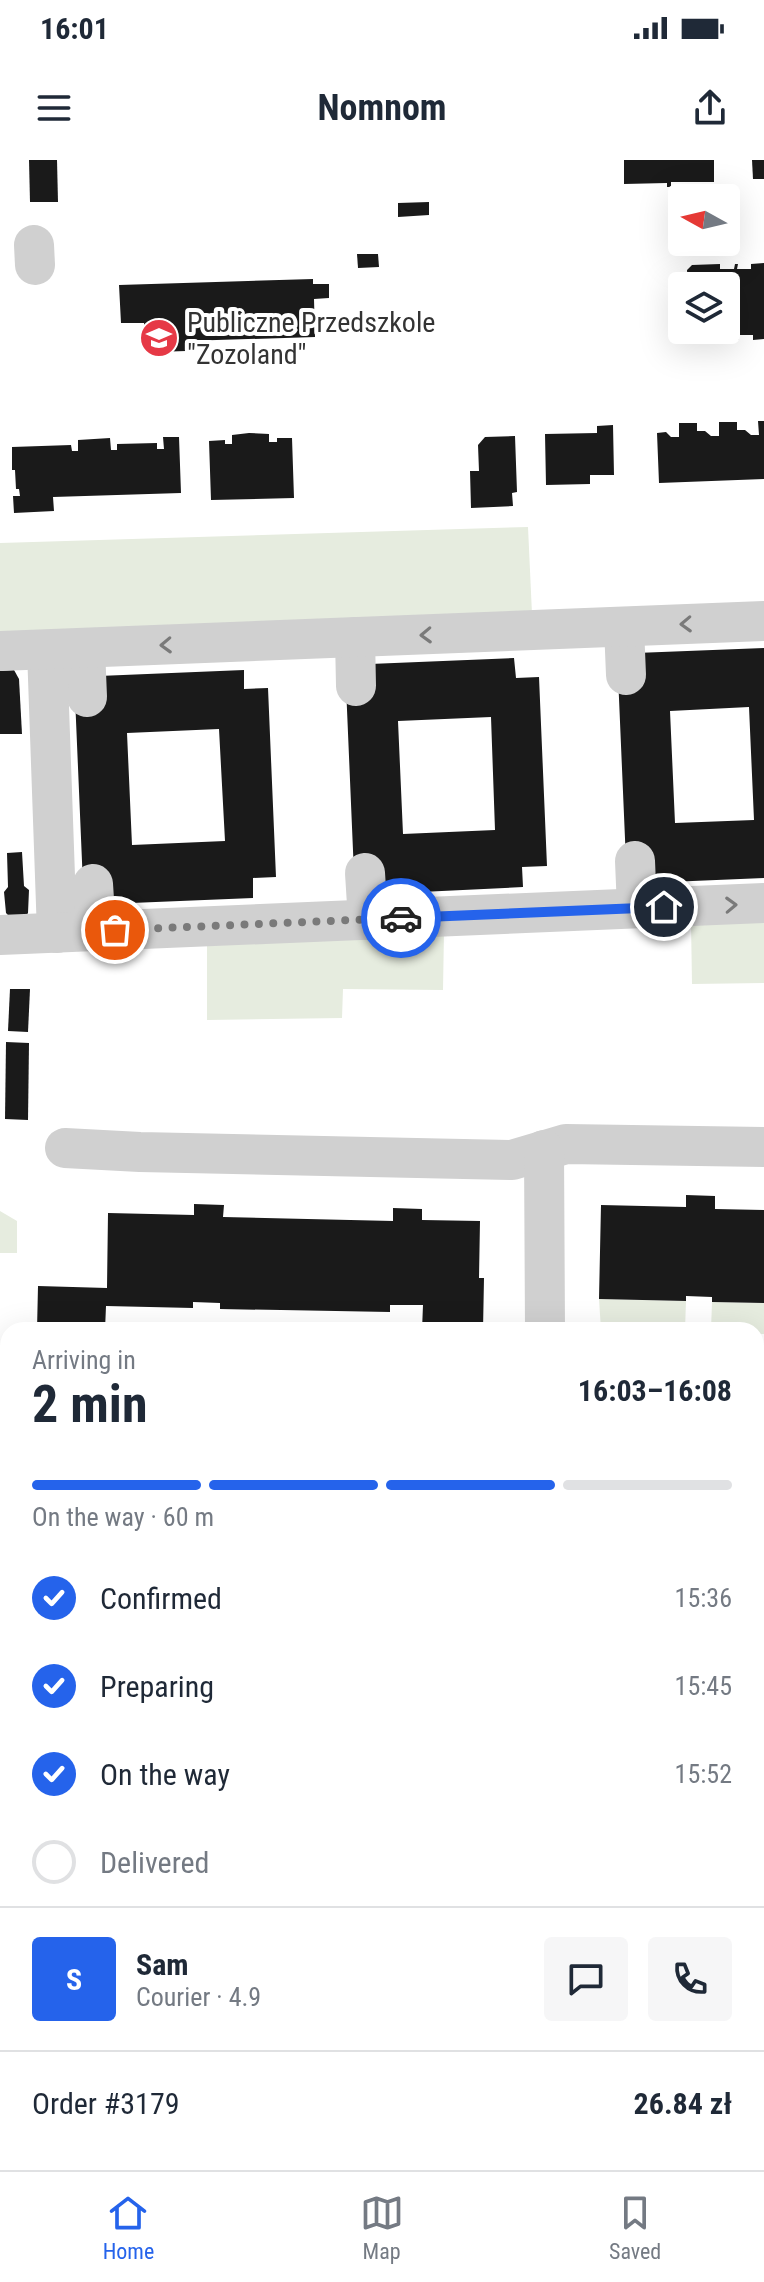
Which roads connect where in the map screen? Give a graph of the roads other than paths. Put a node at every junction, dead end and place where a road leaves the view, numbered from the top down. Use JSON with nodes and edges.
{"nodes":[{"id":1,"x":764,"y":621,"type":"edge"},
{"id":2,"x":624,"y":627,"type":"junction"},
{"id":3,"x":355,"y":637,"type":"junction"},
{"id":4,"x":66,"y":649,"type":"junction"},
{"id":5,"x":0,"y":651,"type":"edge"},
{"id":6,"x":626,"y":675,"type":"dead end"},
{"id":7,"x":356,"y":686,"type":"dead end"},
{"id":8,"x":87,"y":697,"type":"dead end"},
{"id":9,"x":635,"y":861,"type":"dead end"},
{"id":10,"x":365,"y":873,"type":"dead end"},
{"id":11,"x":93,"y":884,"type":"dead end"},
{"id":12,"x":764,"y":903,"type":"edge"},
{"id":13,"x":637,"y":908,"type":"junction"},
{"id":14,"x":368,"y":920,"type":"junction"},
{"id":15,"x":96,"y":931,"type":"junction"},
{"id":16,"x":57,"y":933,"type":"junction"},
{"id":17,"x":5,"y":935,"type":"edge"},
{"id":18,"x":764,"y":1147,"type":"edge"},
{"id":19,"x":65,"y":1148,"type":"dead end"},
{"id":20,"x":544,"y":1150,"type":"junction"},
{"id":21,"x":545,"y":1322,"type":"edge"}],
"edges":[{"from":1,"to":2,"type":"street","one_way":true},
{"from":2,"to":3,"type":"street","one_way":true},
{"from":2,"to":6,"type":"street"},
{"from":3,"to":4,"type":"street","one_way":true},
{"from":3,"to":7,"type":"street"},
{"from":4,"to":5,"type":"street"},
{"from":4,"to":8,"type":"street"},
{"from":4,"to":16,"type":"street"},
{"from":9,"to":13,"type":"street"},
{"from":10,"to":14,"type":"street"},
{"from":11,"to":15,"type":"street"},
{"from":13,"to":12,"type":"street","one_way":true},
{"from":13,"to":14,"type":"street"},
{"from":14,"to":15,"type":"street"},
{"from":15,"to":16,"type":"street"},
{"from":16,"to":17,"type":"street"},
{"from":18,"to":20,"type":"street"},
{"from":19,"to":20,"type":"street"},
{"from":20,"to":21,"type":"street"}]}
